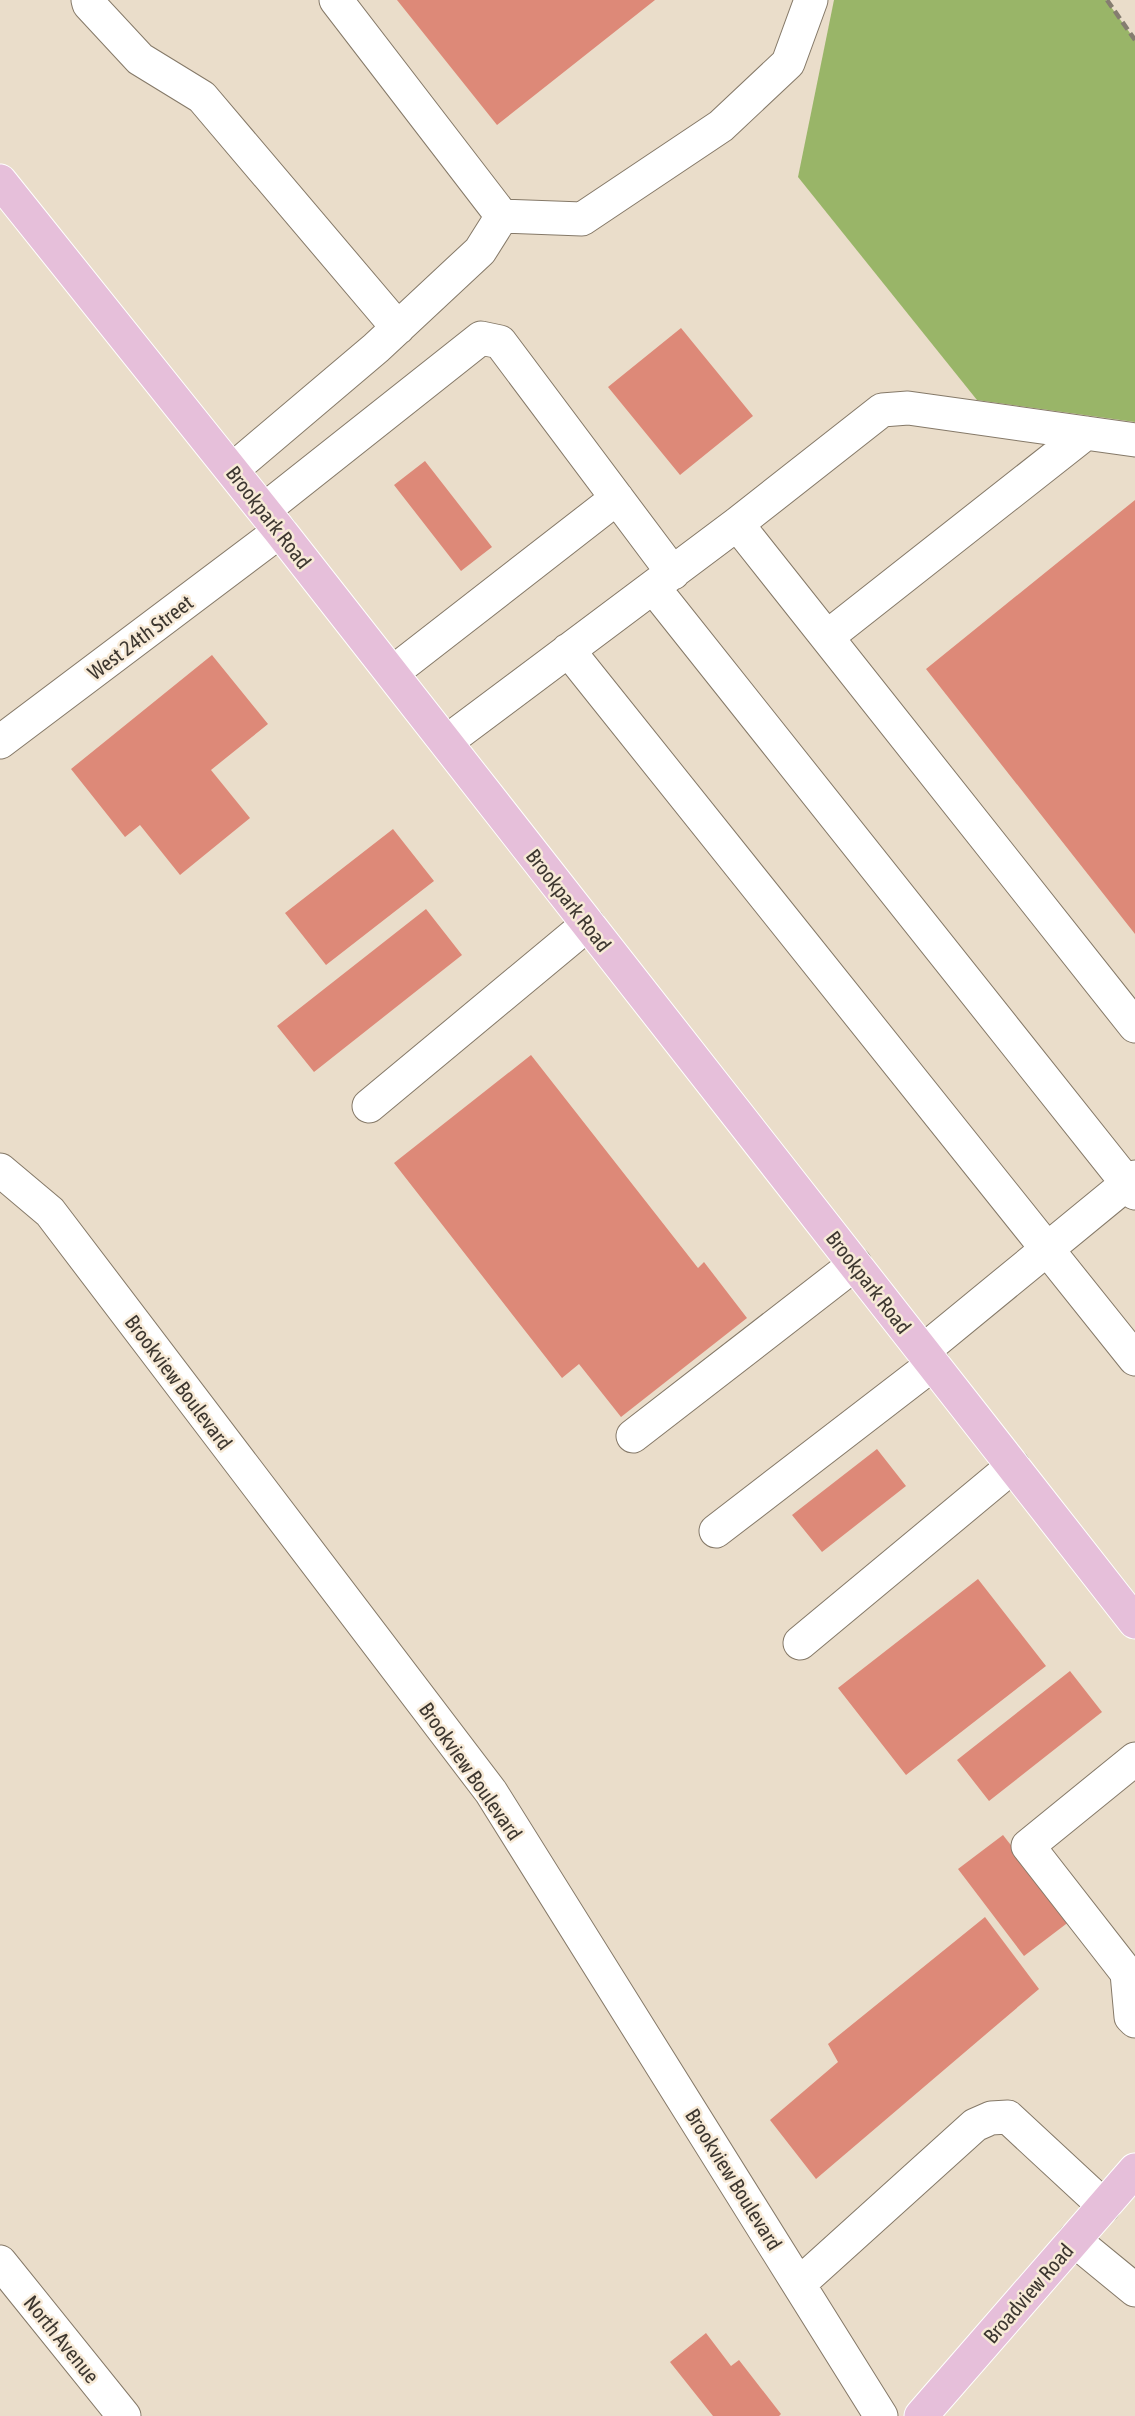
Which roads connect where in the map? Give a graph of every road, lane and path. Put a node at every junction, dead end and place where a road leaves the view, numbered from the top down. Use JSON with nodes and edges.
{"nodes":[{"id":1,"x":88,"y":0,"type":"edge"},
{"id":2,"x":336,"y":0,"type":"edge"},
{"id":3,"x":811,"y":0,"type":"edge"},
{"id":4,"x":0,"y":181,"type":"edge"},
{"id":5,"x":502,"y":216,"type":"junction"},
{"id":6,"x":387,"y":338,"type":"junction"},
{"id":7,"x":1086,"y":433,"type":"junction"},
{"id":8,"x":1135,"y":440,"type":"edge"},
{"id":9,"x":232,"y":470,"type":"junction"},
{"id":10,"x":617,"y":498,"type":"junction"},
{"id":11,"x":272,"y":521,"type":"junction"},
{"id":12,"x":737,"y":524,"type":"junction"},
{"id":13,"x":663,"y":580,"type":"junction"},
{"id":14,"x":827,"y":637,"type":"junction"},
{"id":15,"x":568,"y":650,"type":"junction"},
{"id":16,"x":392,"y":673,"type":"junction"},
{"id":17,"x":0,"y":742,"type":"edge"},
{"id":18,"x":446,"y":742,"type":"junction"},
{"id":19,"x":588,"y":924,"type":"junction"},
{"id":20,"x":1135,"y":1026,"type":"edge"},
{"id":21,"x":369,"y":1106,"type":"dead end"},
{"id":22,"x":0,"y":1170,"type":"edge"},
{"id":23,"x":1132,"y":1185,"type":"edge"},
{"id":24,"x":1048,"y":1249,"type":"junction"},
{"id":25,"x":855,"y":1264,"type":"junction"},
{"id":26,"x":928,"y":1357,"type":"junction"},
{"id":27,"x":1135,"y":1359,"type":"edge"},
{"id":28,"x":633,"y":1436,"type":"dead end"},
{"id":29,"x":1013,"y":1466,"type":"junction"},
{"id":30,"x":716,"y":1531,"type":"dead end"},
{"id":31,"x":1135,"y":1622,"type":"edge"},
{"id":32,"x":800,"y":1643,"type":"dead end"},
{"id":33,"x":1135,"y":1759,"type":"edge"},
{"id":34,"x":1135,"y":2021,"type":"edge"},
{"id":35,"x":1135,"y":2170,"type":"edge"},
{"id":36,"x":1104,"y":2206,"type":"junction"},
{"id":37,"x":1074,"y":2240,"type":"junction"},
{"id":38,"x":0,"y":2262,"type":"edge"},
{"id":39,"x":799,"y":2284,"type":"junction"},
{"id":40,"x":1135,"y":2290,"type":"edge"},
{"id":41,"x":124,"y":2416,"type":"edge"},
{"id":42,"x":881,"y":2416,"type":"edge"},
{"id":43,"x":921,"y":2416,"type":"edge"}],
"edges":[{"from":1,"to":6,"type":"street"},
{"from":2,"to":5,"type":"street"},
{"from":3,"to":5,"type":"street"},
{"from":4,"to":9,"type":"main road","name":"Brookpark Road"},
{"from":5,"to":6,"type":"street"},
{"from":6,"to":9,"type":"street"},
{"from":7,"to":8,"type":"street"},
{"from":7,"to":12,"type":"street"},
{"from":7,"to":14,"type":"street"},
{"from":9,"to":11,"type":"main road","name":"Brookpark Road"},
{"from":10,"to":11,"type":"street","name":"West 24th Street"},
{"from":10,"to":13,"type":"street"},
{"from":10,"to":16,"type":"street"},
{"from":11,"to":16,"type":"main road","name":"Brookpark Road"},
{"from":11,"to":17,"type":"street","name":"West 24th Street"},
{"from":12,"to":13,"type":"street"},
{"from":12,"to":14,"type":"street"},
{"from":13,"to":15,"type":"street"},
{"from":13,"to":23,"type":"street"},
{"from":14,"to":20,"type":"street"},
{"from":15,"to":18,"type":"street"},
{"from":15,"to":24,"type":"street"},
{"from":16,"to":18,"type":"main road","name":"Brookpark Road"},
{"from":18,"to":19,"type":"main road","name":"Brookpark Road"},
{"from":19,"to":21,"type":"street"},
{"from":19,"to":25,"type":"main road","name":"Brookpark Road"},
{"from":22,"to":39,"type":"street","name":"Brookview Boulevard"},
{"from":23,"to":24,"type":"street"},
{"from":24,"to":26,"type":"street"},
{"from":24,"to":27,"type":"street"},
{"from":25,"to":26,"type":"main road","name":"Brookpark Road"},
{"from":25,"to":28,"type":"street"},
{"from":26,"to":29,"type":"main road","name":"Brookpark Road"},
{"from":26,"to":30,"type":"street"},
{"from":29,"to":31,"type":"main road","name":"Brookpark Road"},
{"from":29,"to":32,"type":"street"},
{"from":33,"to":34,"type":"street"},
{"from":35,"to":36,"type":"main road","name":"Broadview Road"},
{"from":36,"to":37,"type":"main road","name":"Broadview Road"},
{"from":36,"to":39,"type":"street"},
{"from":37,"to":40,"type":"street"},
{"from":37,"to":43,"type":"main road","name":"Broadview Road"},
{"from":38,"to":41,"type":"street","name":"North Avenue"},
{"from":39,"to":42,"type":"street","name":"Brookview Boulevard"}]}
